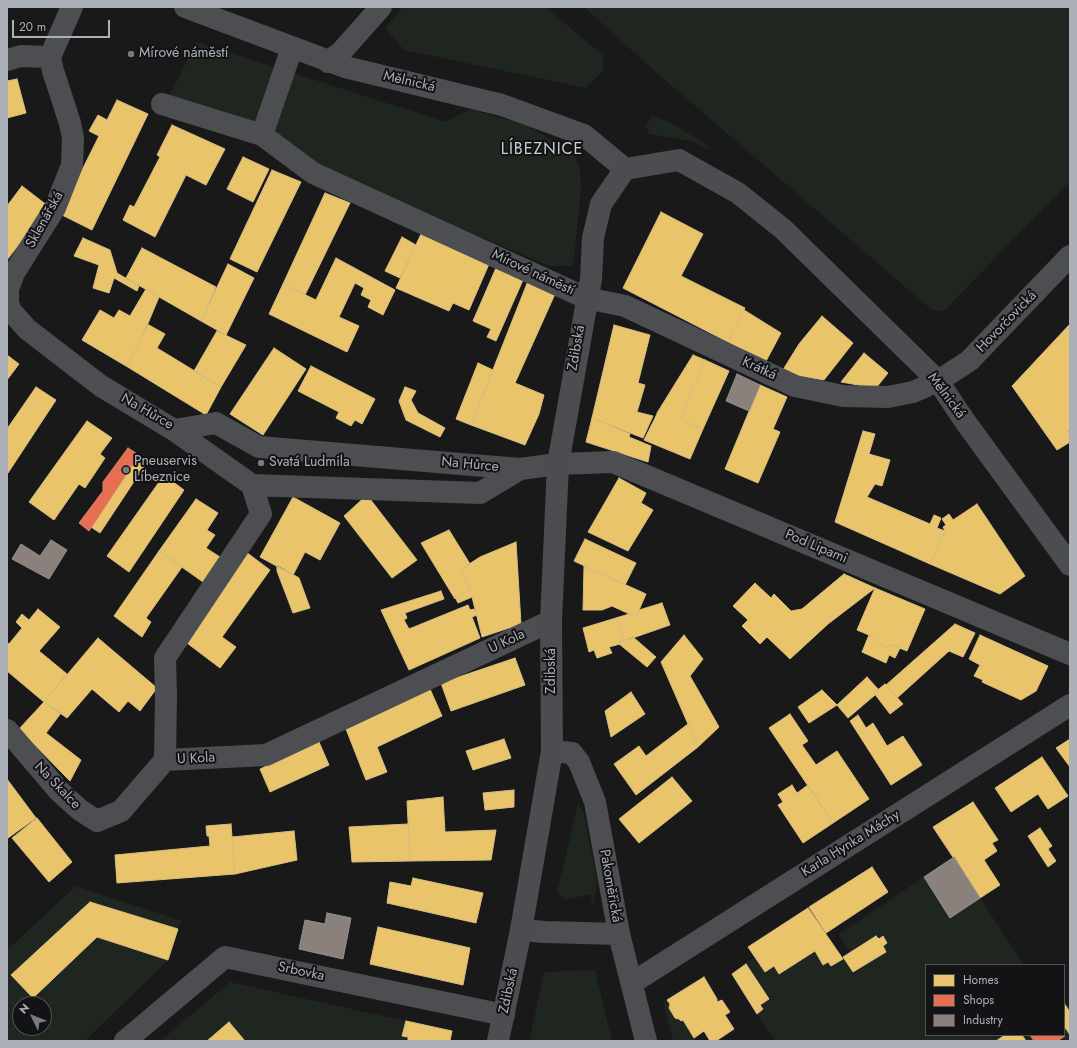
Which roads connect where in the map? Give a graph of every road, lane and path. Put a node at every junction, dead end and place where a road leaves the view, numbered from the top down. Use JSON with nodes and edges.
{"nodes":[{"id":1,"x":72,"y":7,"type":"edge"},
{"id":2,"x":185,"y":7,"type":"edge"},
{"id":3,"x":382,"y":7,"type":"edge"},
{"id":4,"x":292,"y":48,"type":"junction"},
{"id":5,"x":50,"y":57,"type":"junction"},
{"id":6,"x":7,"y":60,"type":"edge"},
{"id":7,"x":328,"y":62,"type":"junction"},
{"id":8,"x":162,"y":104,"type":"dead end"},
{"id":9,"x":262,"y":135,"type":"junction"},
{"id":10,"x":625,"y":168,"type":"junction"},
{"id":11,"x":1070,"y":256,"type":"edge"},
{"id":12,"x":586,"y":298,"type":"junction"},
{"id":13,"x":11,"y":311,"type":"joint"},
{"id":14,"x":938,"y":381,"type":"junction"},
{"id":15,"x":174,"y":430,"type":"junction"},
{"id":16,"x":558,"y":464,"type":"junction"},
{"id":17,"x":520,"y":469,"type":"junction"},
{"id":18,"x":252,"y":485,"type":"junction"},
{"id":19,"x":1070,"y":565,"type":"edge"},
{"id":20,"x":552,"y":621,"type":"junction"},
{"id":21,"x":1070,"y":654,"type":"edge"},
{"id":22,"x":1070,"y":705,"type":"edge"},
{"id":23,"x":7,"y":730,"type":"edge"},
{"id":24,"x":552,"y":752,"type":"junction"},
{"id":25,"x":165,"y":760,"type":"junction"},
{"id":26,"x":521,"y":930,"type":"junction"},
{"id":27,"x":619,"y":934,"type":"junction"},
{"id":28,"x":632,"y":983,"type":"junction"},
{"id":29,"x":504,"y":1015,"type":"junction"},
{"id":30,"x":125,"y":1041,"type":"edge"},
{"id":31,"x":498,"y":1041,"type":"edge"},
{"id":32,"x":646,"y":1041,"type":"edge"}],
"edges":[{"from":1,"to":5,"type":"street"},
{"from":2,"to":4,"type":"street","name":"Mělnická"},
{"from":3,"to":7,"type":"street"},
{"from":4,"to":7,"type":"street","name":"Mělnická"},
{"from":4,"to":9,"type":"street"},
{"from":5,"to":6,"type":"street"},
{"from":5,"to":13,"type":"street","name":"Sklenářská"},
{"from":7,"to":10,"type":"street","name":"Mělnická"},
{"from":8,"to":9,"type":"street","name":"Mírové náměstí"},
{"from":9,"to":12,"type":"street","name":"Mírové náměstí"},
{"from":10,"to":12,"type":"main road","name":"Mírové náměstí"},
{"from":10,"to":14,"type":"main road","name":"Mělnická"},
{"from":11,"to":14,"type":"street","name":"Hovorčovická"},
{"from":12,"to":14,"type":"street","name":"Krátká"},
{"from":12,"to":16,"type":"main road","name":"Zdibská"},
{"from":13,"to":15,"type":"street","name":"Na Hůrce"},
{"from":14,"to":19,"type":"main road","name":"Mělnická"},
{"from":15,"to":17,"type":"street","name":"Na Hůrce"},
{"from":15,"to":18,"type":"street"},
{"from":16,"to":17,"type":"street","name":"Na Hůrce"},
{"from":16,"to":20,"type":"main road","name":"Zdibská"},
{"from":16,"to":21,"type":"street","name":"Pod Lipami"},
{"from":17,"to":18,"type":"street","name":"Na Hůrce"},
{"from":18,"to":25,"type":"street","name":"U Kola"},
{"from":20,"to":24,"type":"main road","name":"Zdibská"},
{"from":20,"to":25,"type":"street","name":"U Kola"},
{"from":22,"to":28,"type":"street","name":"Karla Hynka Máchy"},
{"from":23,"to":25,"type":"street","name":"Na Skalce"},
{"from":24,"to":26,"type":"main road","name":"Zdibská"},
{"from":24,"to":27,"type":"street","name":"Pakoměřická"},
{"from":26,"to":27,"type":"street"},
{"from":26,"to":29,"type":"main road","name":"Zdibská"},
{"from":27,"to":28,"type":"street","name":"Pakoměřická"},
{"from":28,"to":32,"type":"street","name":"Pakoměřická"},
{"from":29,"to":30,"type":"street","name":"Srbovka"},
{"from":29,"to":31,"type":"main road","name":"Zdibská"}]}
